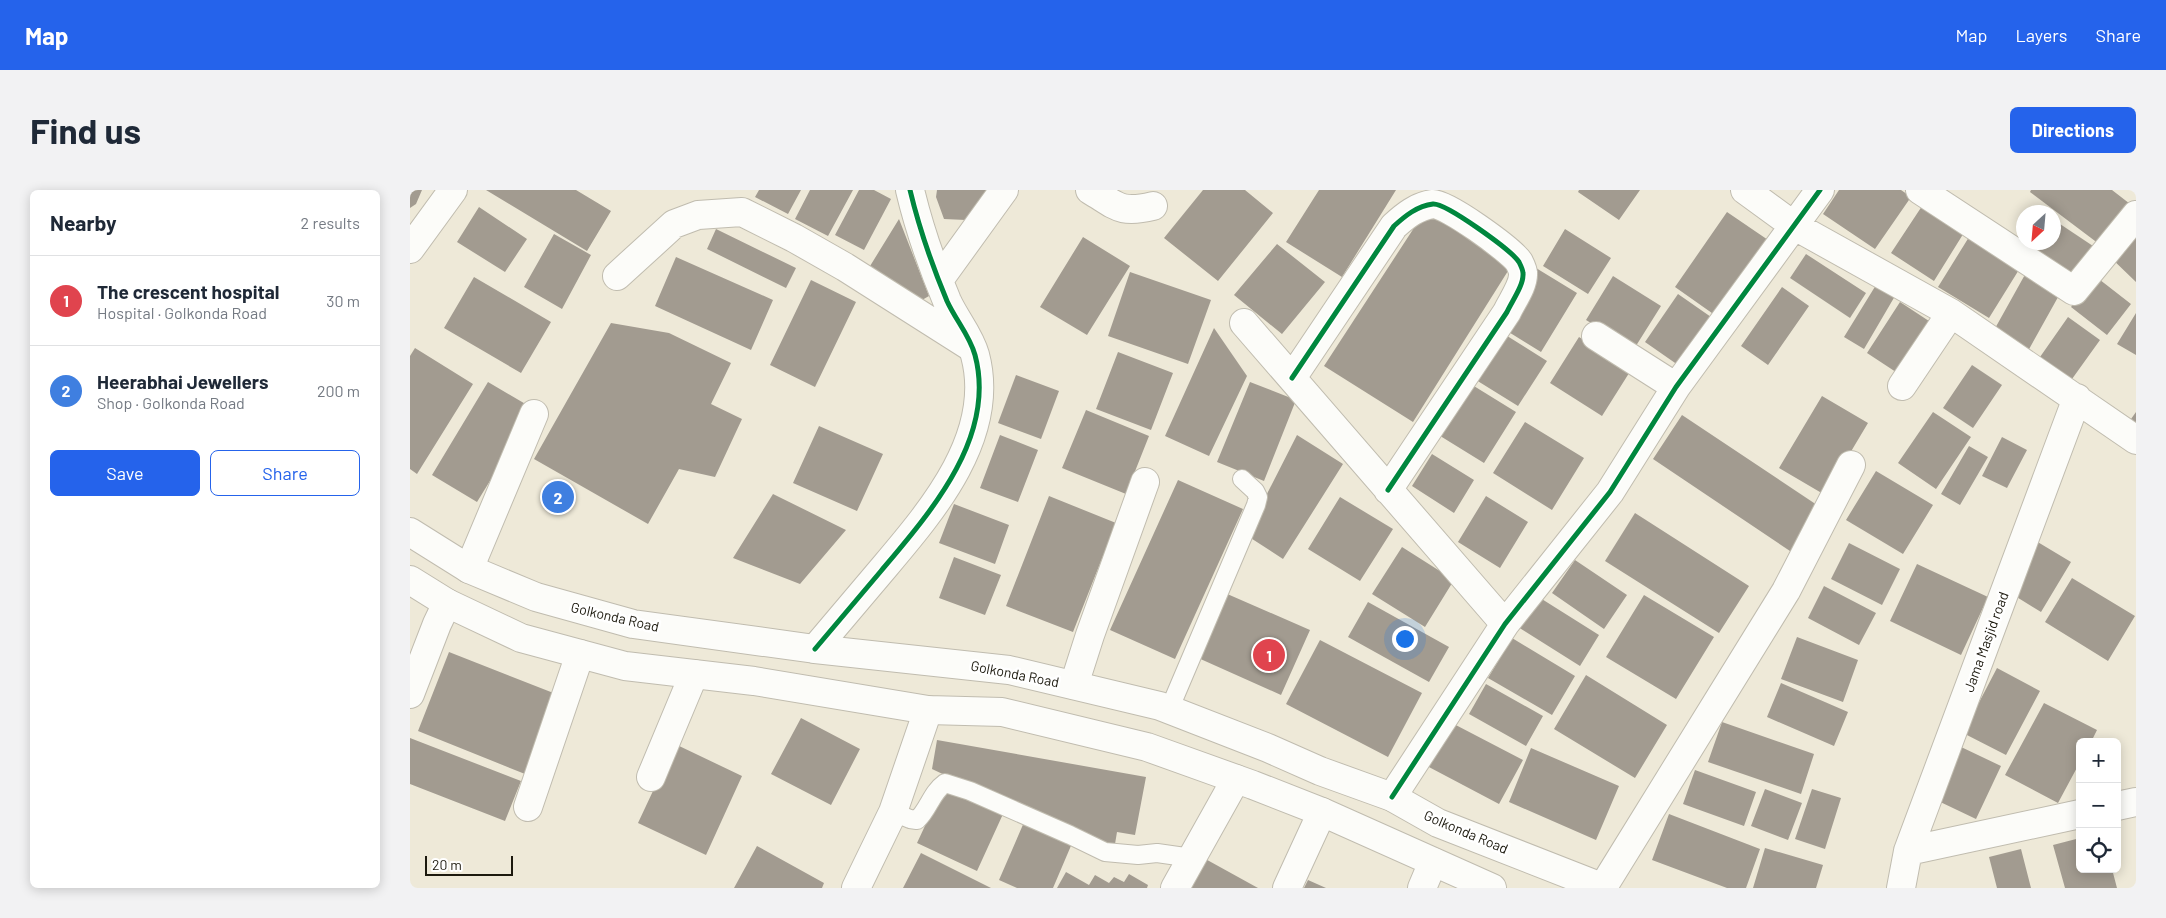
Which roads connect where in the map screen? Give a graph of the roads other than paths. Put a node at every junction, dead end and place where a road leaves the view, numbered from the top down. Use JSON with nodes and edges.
{"nodes":[{"id":1,"x":453,"y":190,"type":"edge"},
{"id":2,"x":910,"y":190,"type":"edge"},
{"id":3,"x":1004,"y":190,"type":"edge"},
{"id":4,"x":1090,"y":190,"type":"edge"},
{"id":5,"x":1745,"y":190,"type":"edge"},
{"id":6,"x":1820,"y":190,"type":"edge"},
{"id":7,"x":1920,"y":190,"type":"edge"},
{"id":8,"x":1153,"y":206,"type":"dead end"},
{"id":9,"x":2136,"y":215,"type":"edge"},
{"id":10,"x":1793,"y":225,"type":"junction"},
{"id":11,"x":410,"y":249,"type":"edge"},
{"id":12,"x":617,"y":276,"type":"dead end"},
{"id":13,"x":939,"y":280,"type":"junction"},
{"id":14,"x":1951,"y":313,"type":"junction"},
{"id":15,"x":1244,"y":323,"type":"dead end"},
{"id":16,"x":1596,"y":336,"type":"dead end"},
{"id":17,"x":972,"y":348,"type":"junction"},
{"id":18,"x":1292,"y":378,"type":"junction"},
{"id":19,"x":1902,"y":386,"type":"dead end"},
{"id":20,"x":1676,"y":387,"type":"junction"},
{"id":21,"x":2077,"y":398,"type":"junction"},
{"id":22,"x":534,"y":414,"type":"dead end"},
{"id":23,"x":2136,"y":440,"type":"edge"},
{"id":24,"x":1851,"y":465,"type":"dead end"},
{"id":25,"x":1242,"y":479,"type":"dead end"},
{"id":26,"x":1145,"y":482,"type":"dead end"},
{"id":27,"x":1388,"y":490,"type":"junction"},
{"id":28,"x":410,"y":532,"type":"edge"},
{"id":29,"x":469,"y":569,"type":"junction"},
{"id":30,"x":410,"y":580,"type":"edge"},
{"id":31,"x":447,"y":604,"type":"junction"},
{"id":32,"x":1505,"y":624,"type":"junction"},
{"id":33,"x":815,"y":649,"type":"junction"},
{"id":34,"x":580,"y":654,"type":"junction"},
{"id":35,"x":694,"y":674,"type":"junction"},
{"id":36,"x":1074,"y":685,"type":"junction"},
{"id":37,"x":410,"y":694,"type":"edge"},
{"id":38,"x":928,"y":710,"type":"junction"},
{"id":39,"x":1169,"y":710,"type":"junction"},
{"id":40,"x":651,"y":777,"type":"dead end"},
{"id":41,"x":1236,"y":779,"type":"junction"},
{"id":42,"x":1392,"y":797,"type":"junction"},
{"id":43,"x":2136,"y":802,"type":"edge"},
{"id":44,"x":2121,"y":805,"type":"edge"},
{"id":45,"x":528,"y":807,"type":"dead end"},
{"id":46,"x":893,"y":812,"type":"junction"},
{"id":47,"x":1322,"y":812,"type":"junction"},
{"id":48,"x":2076,"y":815,"type":"edge"},
{"id":49,"x":1908,"y":852,"type":"junction"},
{"id":50,"x":1192,"y":858,"type":"junction"},
{"id":51,"x":1433,"y":862,"type":"junction"},
{"id":52,"x":856,"y":888,"type":"edge"},
{"id":53,"x":1175,"y":888,"type":"edge"},
{"id":54,"x":1287,"y":888,"type":"edge"},
{"id":55,"x":1422,"y":888,"type":"edge"},
{"id":56,"x":1492,"y":888,"type":"edge"},
{"id":57,"x":1603,"y":888,"type":"edge"},
{"id":58,"x":1900,"y":888,"type":"edge"}],
"edges":[{"from":1,"to":11,"type":"main road"},
{"from":2,"to":13,"type":"main road"},
{"from":3,"to":13,"type":"main road"},
{"from":4,"to":8,"type":"main road"},
{"from":5,"to":10,"type":"main road"},
{"from":6,"to":10,"type":"main road"},
{"from":7,"to":9,"type":"main road"},
{"from":10,"to":14,"type":"main road"},
{"from":10,"to":20,"type":"main road"},
{"from":12,"to":17,"type":"main road"},
{"from":13,"to":17,"type":"main road"},
{"from":14,"to":19,"type":"main road"},
{"from":14,"to":21,"type":"main road"},
{"from":15,"to":18,"type":"main road"},
{"from":16,"to":20,"type":"main road"},
{"from":17,"to":33,"type":"main road"},
{"from":18,"to":27,"type":"main road"},
{"from":18,"to":27,"type":"main road"},
{"from":20,"to":32,"type":"main road"},
{"from":21,"to":23,"type":"main road"},
{"from":21,"to":49,"type":"main road","name":"Jama Masjid road"},
{"from":22,"to":29,"type":"main road"},
{"from":24,"to":57,"type":"main road"},
{"from":25,"to":39,"type":"lane"},
{"from":26,"to":36,"type":"main road"},
{"from":27,"to":32,"type":"main road"},
{"from":28,"to":29,"type":"main road","name":"Golkonda Road"},
{"from":29,"to":33,"type":"main road","name":"Golkonda Road"},
{"from":30,"to":31,"type":"main road"},
{"from":31,"to":34,"type":"main road"},
{"from":31,"to":37,"type":"main road"},
{"from":32,"to":42,"type":"main road"},
{"from":33,"to":36,"type":"main road","name":"Golkonda Road"},
{"from":34,"to":35,"type":"main road"},
{"from":34,"to":45,"type":"main road"},
{"from":35,"to":38,"type":"main road"},
{"from":35,"to":40,"type":"main road"},
{"from":36,"to":39,"type":"main road","name":"Golkonda Road"},
{"from":38,"to":41,"type":"main road"},
{"from":38,"to":46,"type":"main road"},
{"from":39,"to":42,"type":"main road","name":"Golkonda Road"},
{"from":41,"to":47,"type":"main road"},
{"from":41,"to":50,"type":"main road"},
{"from":42,"to":57,"type":"main road","name":"Golkonda Road"},
{"from":43,"to":44,"type":"main road"},
{"from":46,"to":50,"type":"lane"},
{"from":46,"to":52,"type":"main road"},
{"from":47,"to":51,"type":"main road"},
{"from":47,"to":54,"type":"main road"},
{"from":48,"to":49,"type":"main road"},
{"from":49,"to":58,"type":"main road","name":"Jama Masjid road"},
{"from":50,"to":53,"type":"main road"},
{"from":51,"to":55,"type":"main road"},
{"from":51,"to":56,"type":"main road"}]}
